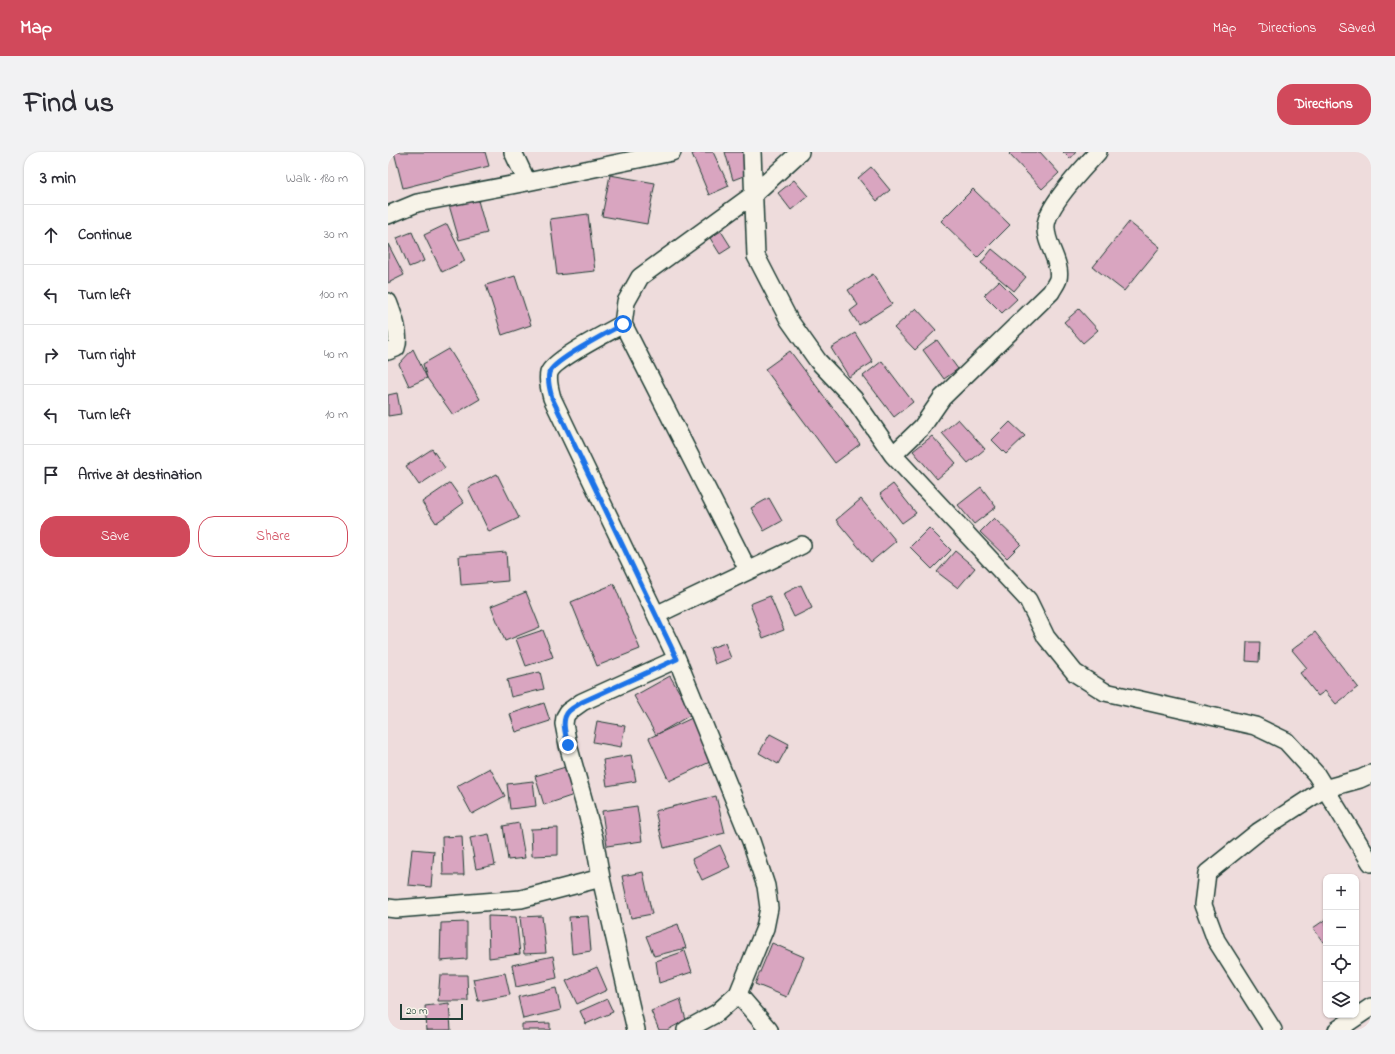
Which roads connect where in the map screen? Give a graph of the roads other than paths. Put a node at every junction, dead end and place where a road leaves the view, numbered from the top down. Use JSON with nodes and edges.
{"nodes":[{"id":1,"x":512,"y":152,"type":"edge"},
{"id":2,"x":672,"y":152,"type":"edge"},
{"id":3,"x":752,"y":152,"type":"edge"},
{"id":4,"x":800,"y":152,"type":"edge"},
{"id":5,"x":1098,"y":152,"type":"edge"},
{"id":6,"x":527,"y":182,"type":"junction"},
{"id":7,"x":754,"y":194,"type":"junction"},
{"id":8,"x":388,"y":215,"type":"edge"},
{"id":9,"x":388,"y":302,"type":"edge"},
{"id":10,"x":623,"y":324,"type":"junction"},
{"id":11,"x":388,"y":351,"type":"edge"},
{"id":12,"x":893,"y":455,"type":"junction"},
{"id":13,"x":802,"y":545,"type":"dead end"},
{"id":14,"x":748,"y":570,"type":"junction"},
{"id":15,"x":656,"y":615,"type":"junction"},
{"id":16,"x":677,"y":659,"type":"junction"},
{"id":17,"x":1371,"y":774,"type":"edge"},
{"id":18,"x":1324,"y":789,"type":"junction"},
{"id":19,"x":1371,"y":863,"type":"edge"},
{"id":20,"x":601,"y":878,"type":"junction"},
{"id":21,"x":388,"y":908,"type":"edge"},
{"id":22,"x":738,"y":994,"type":"junction"},
{"id":23,"x":1371,"y":1007,"type":"edge"},
{"id":24,"x":636,"y":1030,"type":"edge"},
{"id":25,"x":686,"y":1030,"type":"edge"},
{"id":26,"x":769,"y":1030,"type":"edge"},
{"id":27,"x":1274,"y":1030,"type":"edge"},
{"id":28,"x":1337,"y":1030,"type":"edge"}],
"edges":[{"from":1,"to":6,"type":"street"},
{"from":2,"to":6,"type":"street"},
{"from":3,"to":7,"type":"street"},
{"from":4,"to":7,"type":"street"},
{"from":5,"to":12,"type":"street"},
{"from":6,"to":8,"type":"street"},
{"from":7,"to":10,"type":"street"},
{"from":7,"to":12,"type":"street"},
{"from":9,"to":11,"type":"street"},
{"from":10,"to":14,"type":"street"},
{"from":10,"to":15,"type":"street"},
{"from":12,"to":18,"type":"street"},
{"from":13,"to":14,"type":"street"},
{"from":14,"to":15,"type":"street"},
{"from":15,"to":16,"type":"street"},
{"from":16,"to":20,"type":"street"},
{"from":16,"to":22,"type":"street"},
{"from":17,"to":18,"type":"street"},
{"from":18,"to":19,"type":"street"},
{"from":18,"to":27,"type":"street"},
{"from":20,"to":21,"type":"street"},
{"from":20,"to":24,"type":"street"},
{"from":22,"to":25,"type":"street"},
{"from":22,"to":26,"type":"street"},
{"from":23,"to":28,"type":"street"}]}
